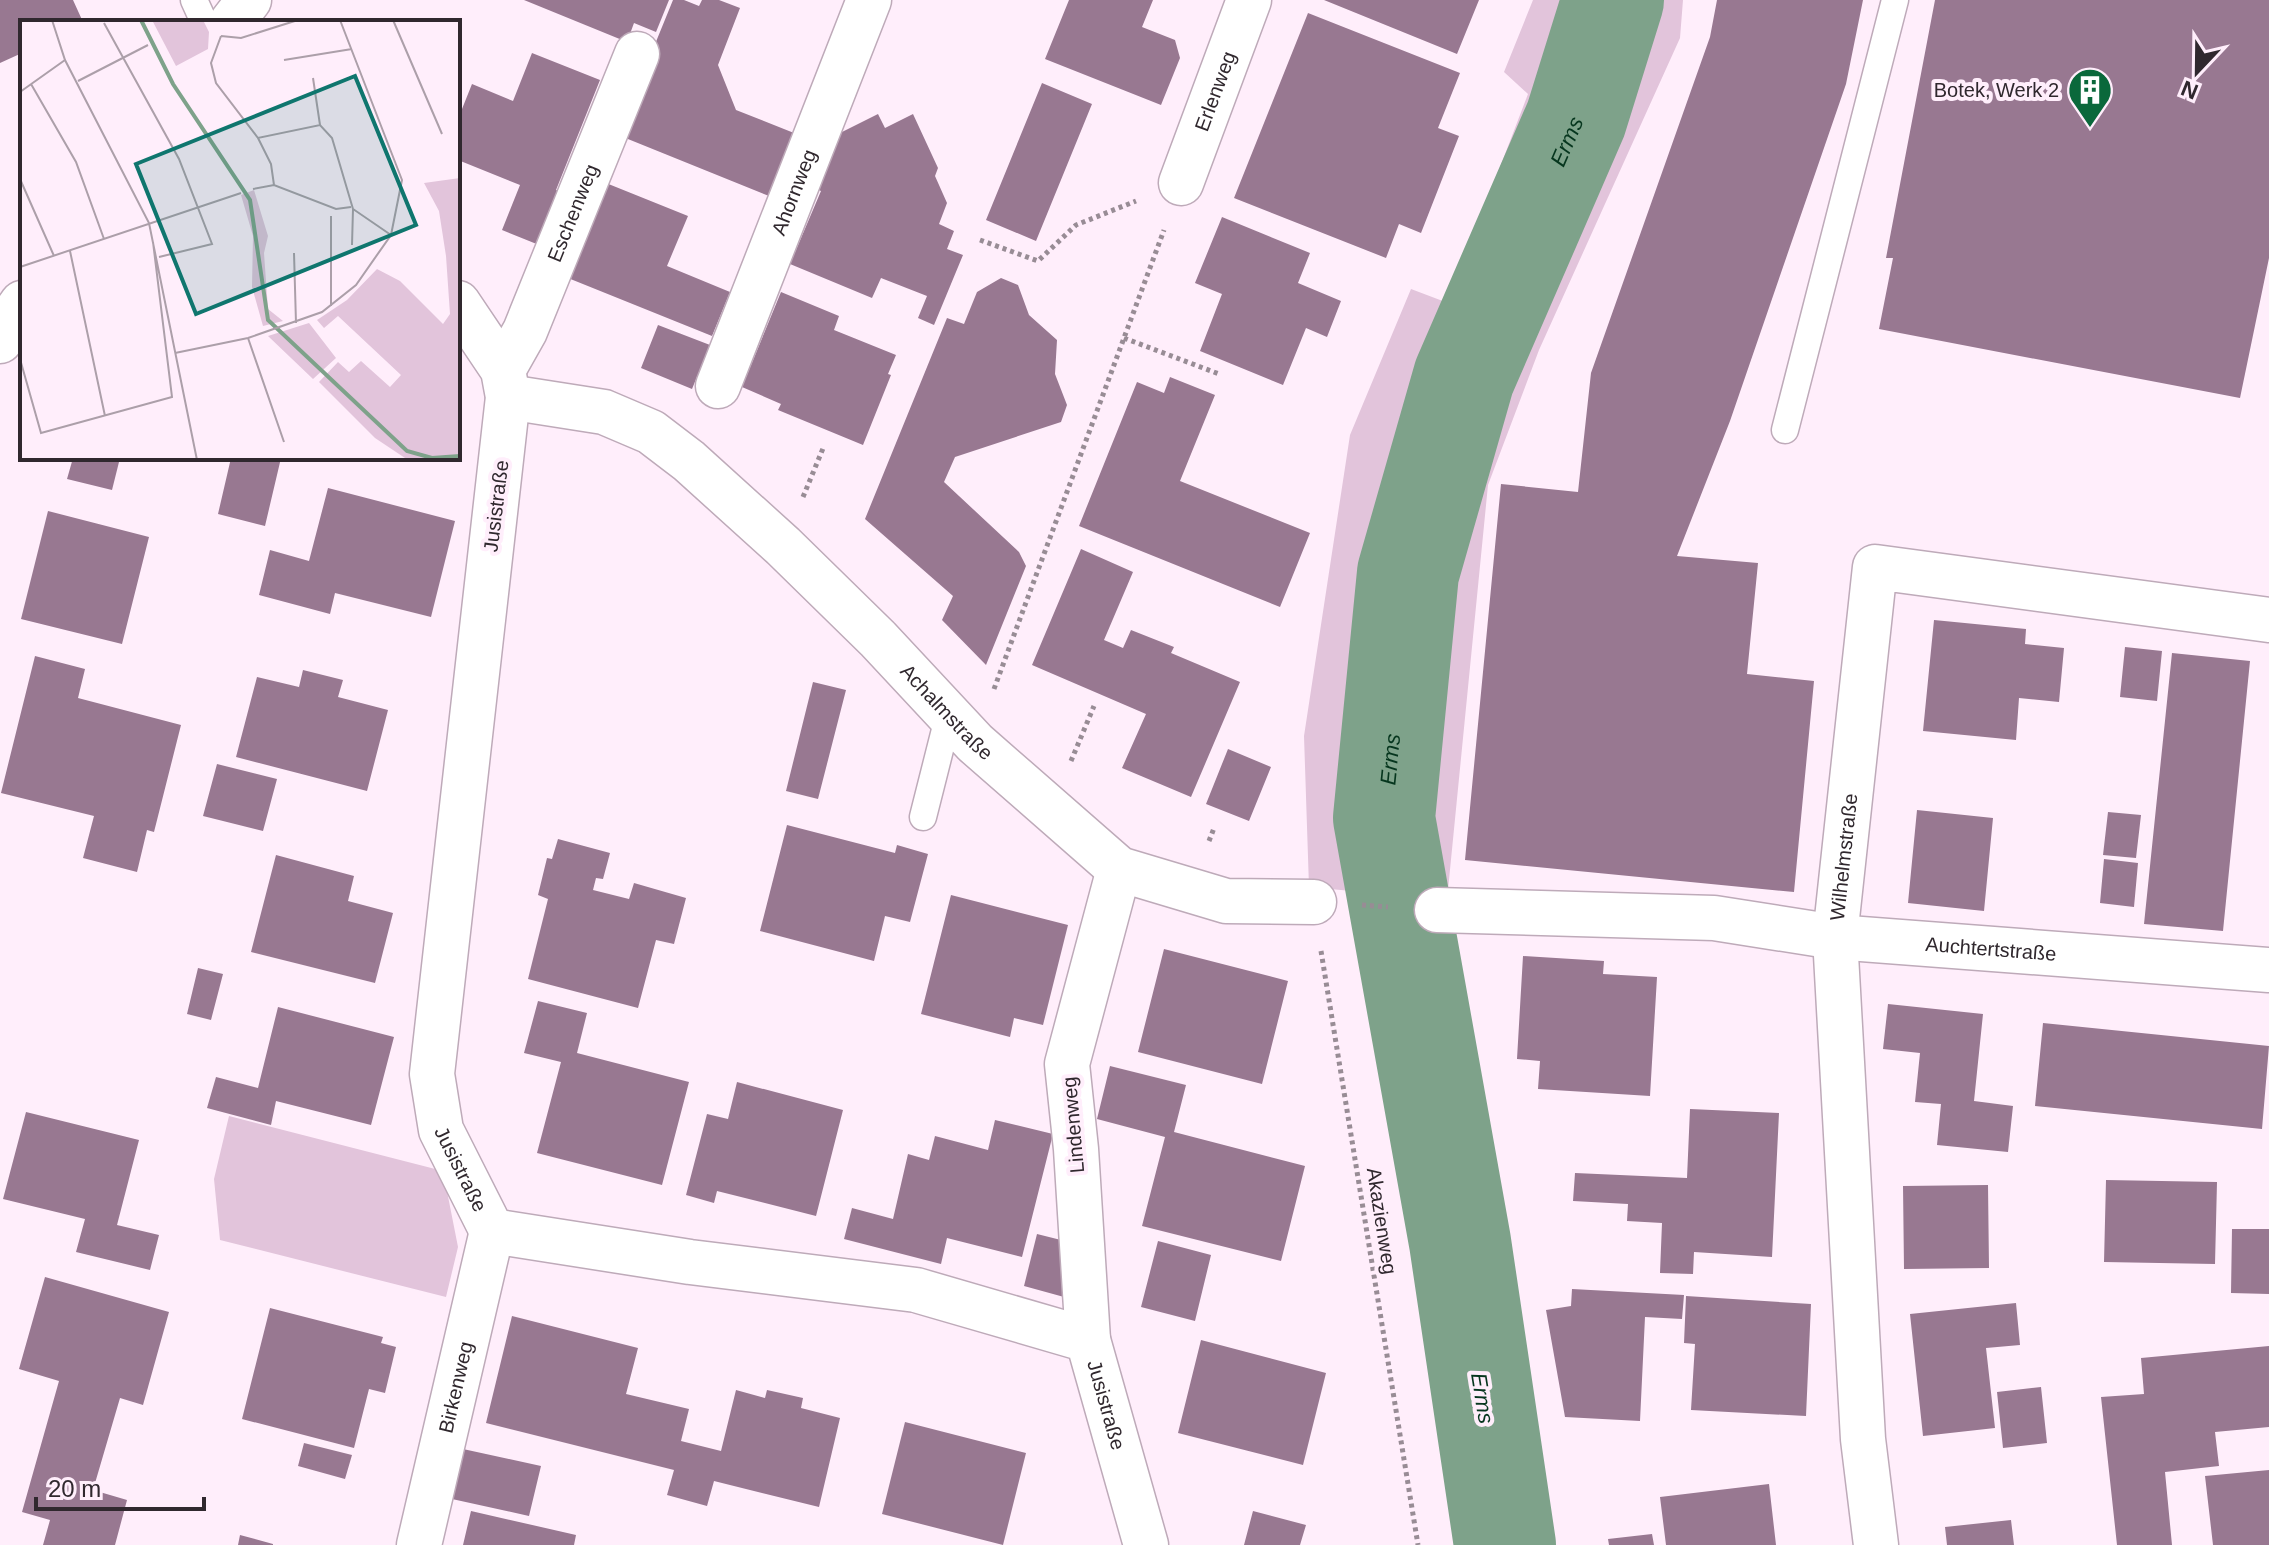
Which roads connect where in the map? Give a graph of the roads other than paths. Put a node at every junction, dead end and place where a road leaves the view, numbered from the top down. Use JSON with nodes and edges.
{"nodes":[{"id":1,"x":194,"y":0,"type":"edge"},
{"id":2,"x":249,"y":0,"type":"edge"},
{"id":3,"x":256,"y":0,"type":"edge"},
{"id":4,"x":869,"y":0,"type":"edge"},
{"id":5,"x":1249,"y":0,"type":"edge"},
{"id":6,"x":1895,"y":0,"type":"edge"},
{"id":7,"x":203,"y":20,"type":"edge"},
{"id":8,"x":234,"y":20,"type":"edge"},
{"id":9,"x":270,"y":20,"type":"edge"},
{"id":10,"x":637,"y":54,"type":"dead end"},
{"id":11,"x":1181,"y":183,"type":"road end"},
{"id":12,"x":20,"y":306,"type":"edge"},
{"id":13,"x":460,"y":306,"type":"edge"},
{"id":14,"x":0,"y":341,"type":"edge"},
{"id":15,"x":506,"y":384,"type":"junction"},
{"id":16,"x":718,"y":386,"type":"dead end"},
{"id":17,"x":1785,"y":430,"type":"dead end"},
{"id":18,"x":2269,"y":620,"type":"edge"},
{"id":19,"x":962,"y":728,"type":"junction"},
{"id":20,"x":923,"y":817,"type":"dead end"},
{"id":21,"x":1119,"y":869,"type":"junction"},
{"id":22,"x":1314,"y":902,"type":"road end"},
{"id":23,"x":1437,"y":910,"type":"road end"},
{"id":24,"x":1835,"y":937,"type":"junction"},
{"id":25,"x":2269,"y":970,"type":"edge"},
{"id":26,"x":492,"y":1231,"type":"junction"},
{"id":27,"x":1088,"y":1340,"type":"junction"},
{"id":28,"x":419,"y":1545,"type":"edge"},
{"id":29,"x":1146,"y":1545,"type":"edge"},
{"id":30,"x":1876,"y":1545,"type":"edge"}],
"edges":[{"from":1,"to":7,"type":"lane"},
{"from":2,"to":8,"type":"street"},
{"from":3,"to":9,"type":"street"},
{"from":4,"to":16,"type":"street","name":"Ahornweg"},
{"from":5,"to":11,"type":"street","name":"Erlenweg"},
{"from":6,"to":17,"type":"lane"},
{"from":10,"to":15,"type":"street","name":"Eschenweg"},
{"from":12,"to":14,"type":"street"},
{"from":13,"to":15,"type":"street"},
{"from":15,"to":19,"type":"street","name":"Achalmstraße"},
{"from":15,"to":26,"type":"street","name":"Jusistraße"},
{"from":18,"to":24,"type":"street","name":"Wilhelmstraße"},
{"from":19,"to":20,"type":"lane"},
{"from":19,"to":21,"type":"street","name":"Achalmstraße"},
{"from":21,"to":22,"type":"street","name":"Achalmstraße"},
{"from":21,"to":27,"type":"street","name":"Lindenweg"},
{"from":23,"to":24,"type":"street","name":"Auchtertstraße"},
{"from":24,"to":25,"type":"street","name":"Auchtertstraße"},
{"from":24,"to":30,"type":"street","name":"Wilhelmstraße"},
{"from":26,"to":27,"type":"street","name":"Jusistraße"},
{"from":26,"to":28,"type":"street","name":"Birkenweg"},
{"from":27,"to":29,"type":"street","name":"Jusistraße"}]}
